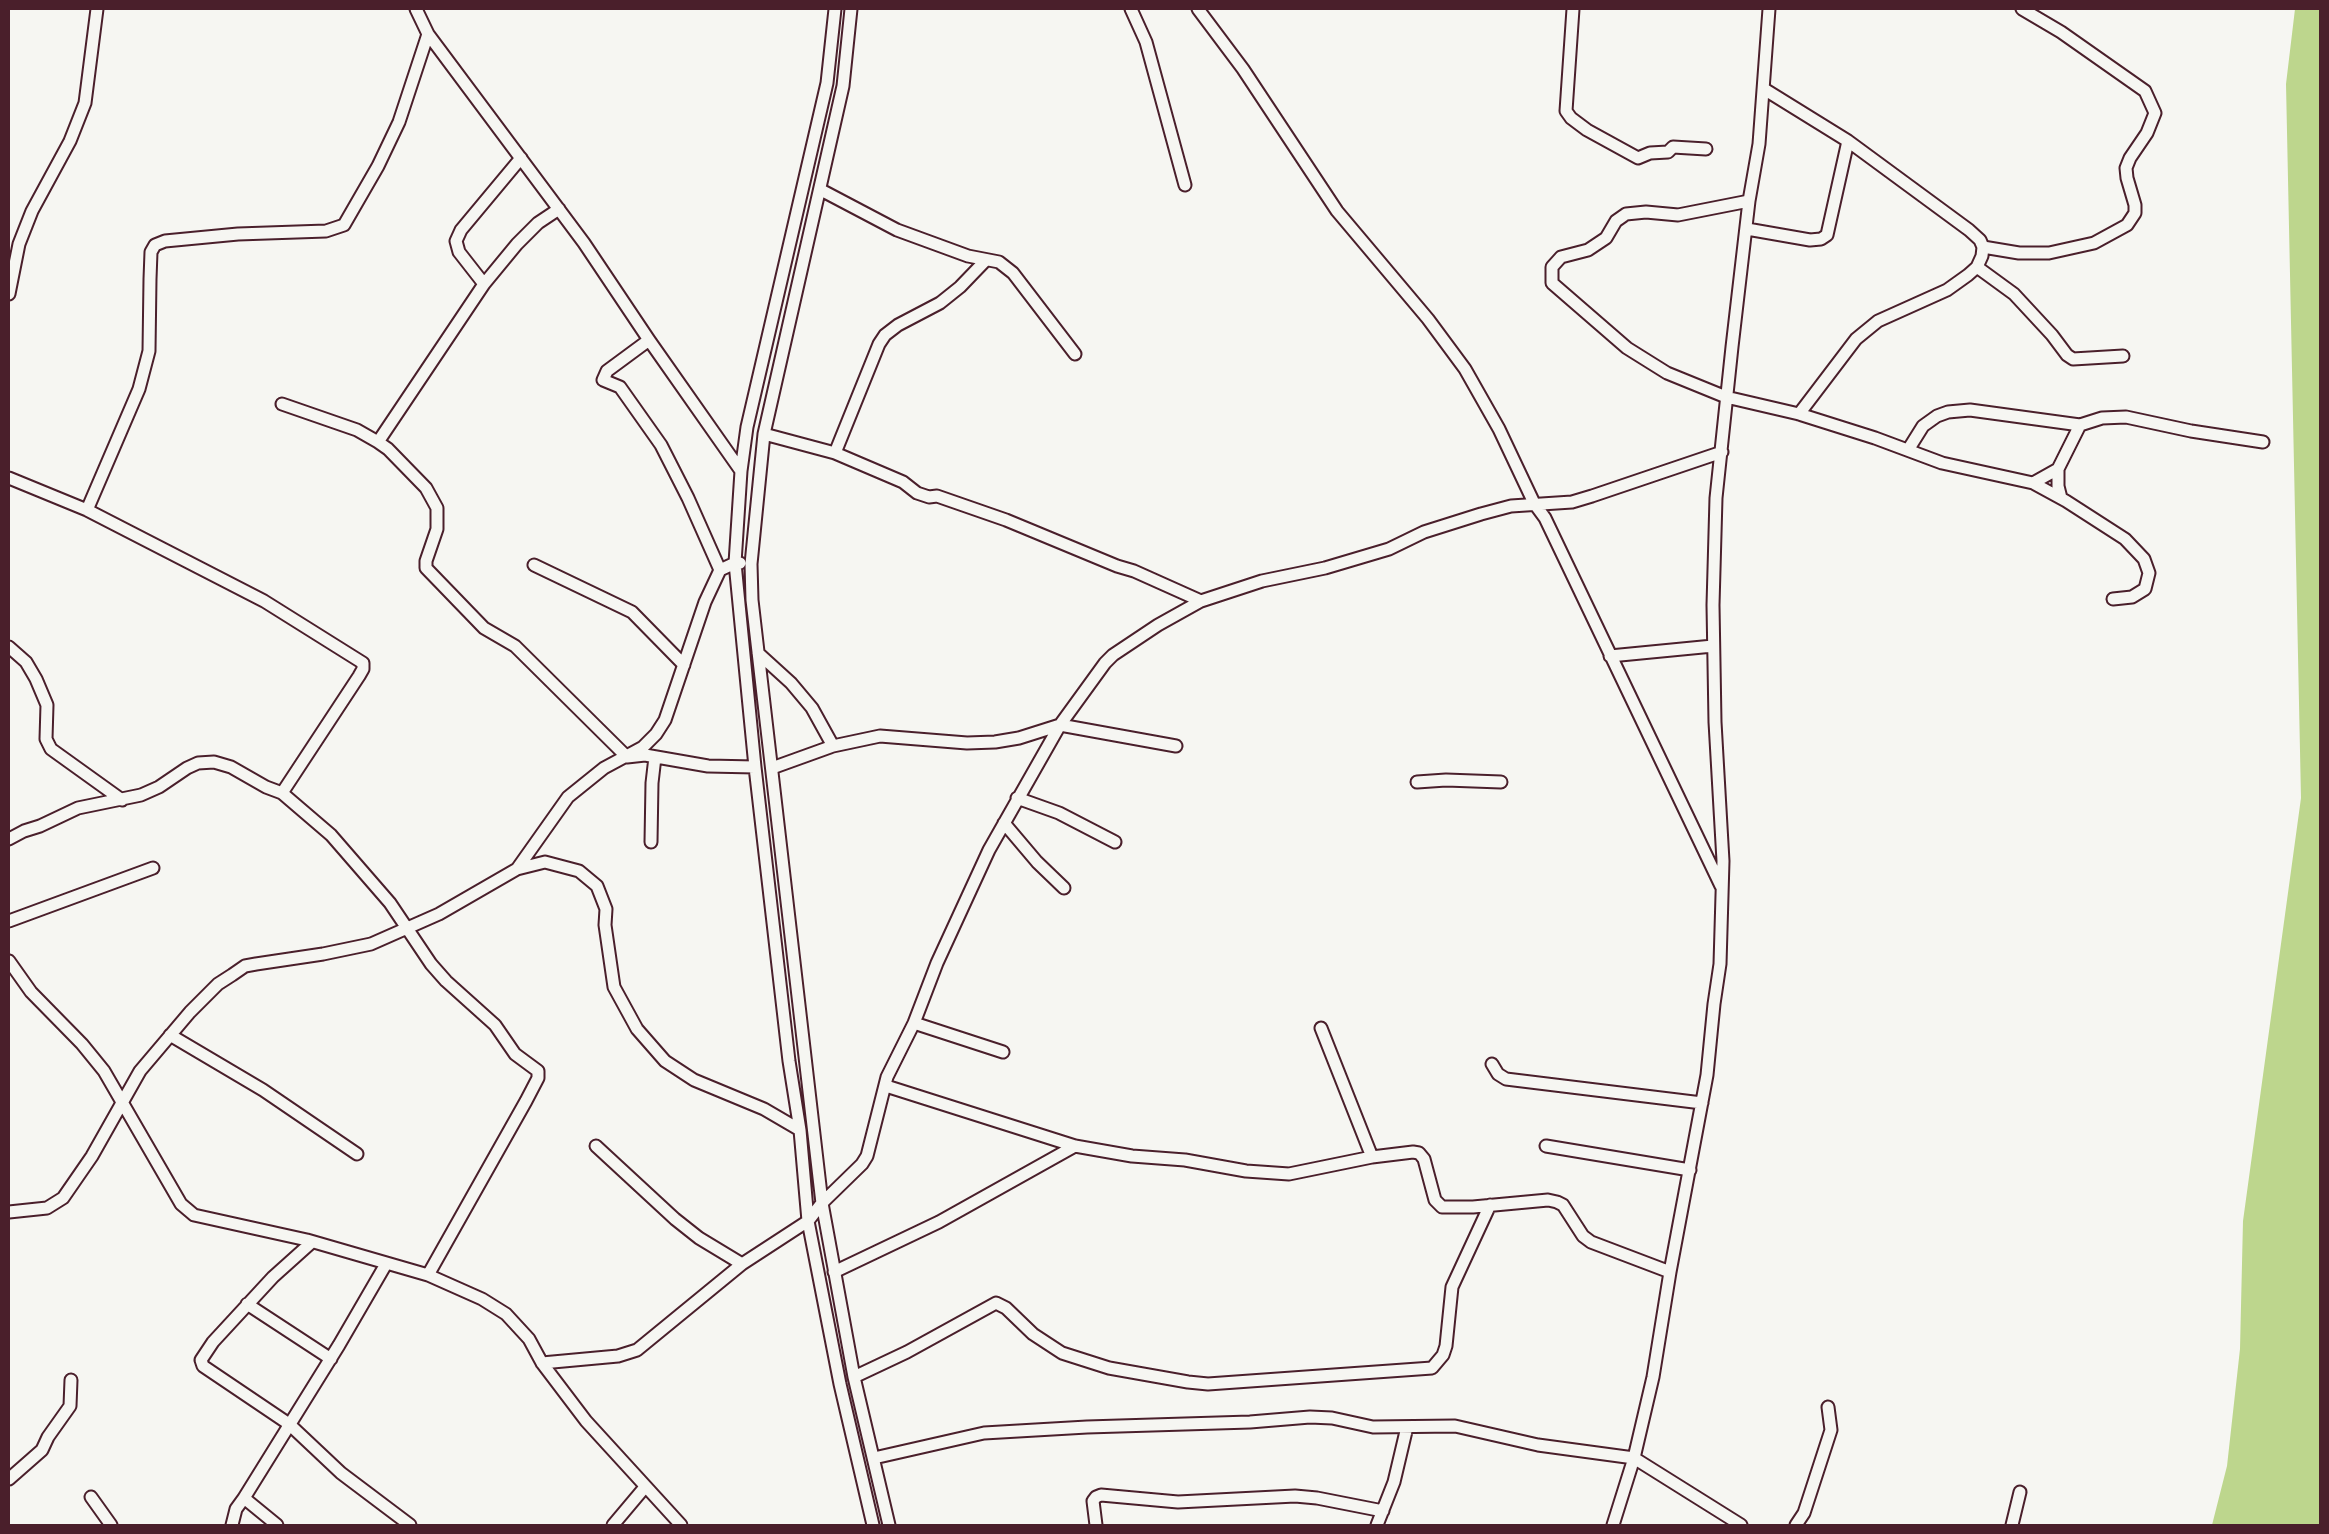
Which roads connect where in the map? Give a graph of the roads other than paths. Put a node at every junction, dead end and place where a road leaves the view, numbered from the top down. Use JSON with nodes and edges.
{"nodes":[{"id":1,"x":97,"y":9,"type":"edge"},
{"id":2,"x":416,"y":9,"type":"edge"},
{"id":3,"x":835,"y":9,"type":"edge"},
{"id":4,"x":851,"y":9,"type":"edge"},
{"id":5,"x":1132,"y":9,"type":"edge"},
{"id":6,"x":1198,"y":9,"type":"edge"},
{"id":7,"x":1573,"y":9,"type":"edge"},
{"id":8,"x":1769,"y":9,"type":"edge"},
{"id":9,"x":2022,"y":9,"type":"edge"},
{"id":10,"x":428,"y":34,"type":"junction"},
{"id":11,"x":1764,"y":89,"type":"junction"},
{"id":12,"x":1848,"y":141,"type":"junction"},
{"id":13,"x":1706,"y":149,"type":"dead end"},
{"id":14,"x":521,"y":158,"type":"junction"},
{"id":15,"x":1185,"y":185,"type":"dead end"},
{"id":16,"x":821,"y":190,"type":"junction"},
{"id":17,"x":1749,"y":201,"type":"junction"},
{"id":18,"x":559,"y":209,"type":"junction"},
{"id":19,"x":1747,"y":230,"type":"junction"},
{"id":20,"x":1982,"y":247,"type":"junction"},
{"id":21,"x":984,"y":261,"type":"junction"},
{"id":22,"x":1977,"y":267,"type":"junction"},
{"id":23,"x":484,"y":284,"type":"junction"},
{"id":24,"x":9,"y":294,"type":"edge"},
{"id":25,"x":649,"y":340,"type":"junction"},
{"id":26,"x":1075,"y":354,"type":"dead end"},
{"id":27,"x":2123,"y":356,"type":"dead end"},
{"id":28,"x":1726,"y":397,"type":"junction"},
{"id":29,"x":282,"y":404,"type":"dead end"},
{"id":30,"x":1799,"y":414,"type":"junction"},
{"id":31,"x":2080,"y":425,"type":"junction"},
{"id":32,"x":764,"y":434,"type":"junction"},
{"id":33,"x":378,"y":442,"type":"junction"},
{"id":34,"x":2263,"y":442,"type":"dead end"},
{"id":35,"x":1908,"y":450,"type":"junction"},
{"id":36,"x":1722,"y":452,"type":"junction"},
{"id":37,"x":835,"y":453,"type":"junction"},
{"id":38,"x":2058,"y":469,"type":"junction"},
{"id":39,"x":741,"y":471,"type":"junction"},
{"id":40,"x":9,"y":478,"type":"edge"},
{"id":41,"x":2034,"y":483,"type":"junction"},
{"id":42,"x":2061,"y":498,"type":"junction"},
{"id":43,"x":1534,"y":503,"type":"junction"},
{"id":44,"x":87,"y":510,"type":"junction"},
{"id":45,"x":735,"y":563,"type":"junction"},
{"id":46,"x":751,"y":564,"type":"junction"},
{"id":47,"x":534,"y":565,"type":"dead end"},
{"id":48,"x":720,"y":570,"type":"junction"},
{"id":49,"x":2113,"y":599,"type":"dead end"},
{"id":50,"x":1201,"y":601,"type":"junction"},
{"id":51,"x":1713,"y":646,"type":"junction"},
{"id":52,"x":9,"y":647,"type":"edge"},
{"id":53,"x":758,"y":653,"type":"junction"},
{"id":54,"x":1610,"y":656,"type":"junction"},
{"id":55,"x":684,"y":665,"type":"junction"},
{"id":56,"x":1060,"y":725,"type":"junction"},
{"id":57,"x":833,"y":746,"type":"junction"},
{"id":58,"x":1176,"y":746,"type":"dead end"},
{"id":59,"x":627,"y":757,"type":"junction"},
{"id":60,"x":655,"y":757,"type":"junction"},
{"id":61,"x":755,"y":768,"type":"junction"},
{"id":62,"x":772,"y":768,"type":"junction"},
{"id":63,"x":1417,"y":782,"type":"dead end"},
{"id":64,"x":1501,"y":782,"type":"dead end"},
{"id":65,"x":282,"y":793,"type":"junction"},
{"id":66,"x":1017,"y":798,"type":"junction"},
{"id":67,"x":122,"y":800,"type":"junction"},
{"id":68,"x":1004,"y":823,"type":"junction"},
{"id":69,"x":9,"y":839,"type":"edge"},
{"id":70,"x":651,"y":842,"type":"dead end"},
{"id":71,"x":1114,"y":842,"type":"dead end"},
{"id":72,"x":153,"y":868,"type":"dead end"},
{"id":73,"x":517,"y":869,"type":"junction"},
{"id":74,"x":1064,"y":888,"type":"dead end"},
{"id":75,"x":1723,"y":890,"type":"junction"},
{"id":76,"x":9,"y":921,"type":"edge"},
{"id":77,"x":405,"y":928,"type":"junction"},
{"id":78,"x":9,"y":961,"type":"edge"},
{"id":79,"x":914,"y":1023,"type":"junction"},
{"id":80,"x":1321,"y":1028,"type":"dead end"},
{"id":81,"x":170,"y":1035,"type":"junction"},
{"id":82,"x":1003,"y":1052,"type":"dead end"},
{"id":83,"x":1492,"y":1064,"type":"dead end"},
{"id":84,"x":886,"y":1086,"type":"junction"},
{"id":85,"x":121,"y":1103,"type":"junction"},
{"id":86,"x":1702,"y":1103,"type":"junction"},
{"id":87,"x":800,"y":1130,"type":"junction"},
{"id":88,"x":596,"y":1146,"type":"dead end"},
{"id":89,"x":1075,"y":1146,"type":"junction"},
{"id":90,"x":1546,"y":1146,"type":"dead end"},
{"id":91,"x":357,"y":1154,"type":"dead end"},
{"id":92,"x":1372,"y":1158,"type":"junction"},
{"id":93,"x":1690,"y":1170,"type":"junction"},
{"id":94,"x":822,"y":1203,"type":"junction"},
{"id":95,"x":1490,"y":1205,"type":"junction"},
{"id":96,"x":9,"y":1212,"type":"edge"},
{"id":97,"x":808,"y":1221,"type":"junction"},
{"id":98,"x":312,"y":1242,"type":"junction"},
{"id":99,"x":386,"y":1264,"type":"junction"},
{"id":100,"x":742,"y":1264,"type":"junction"},
{"id":101,"x":834,"y":1272,"type":"junction"},
{"id":102,"x":1670,"y":1272,"type":"junction"},
{"id":103,"x":428,"y":1275,"type":"junction"},
{"id":104,"x":247,"y":1304,"type":"junction"},
{"id":105,"x":331,"y":1359,"type":"junction"},
{"id":106,"x":542,"y":1363,"type":"junction"},
{"id":107,"x":854,"y":1377,"type":"junction"},
{"id":108,"x":71,"y":1380,"type":"dead end"},
{"id":109,"x":1828,"y":1407,"type":"dead end"},
{"id":110,"x":289,"y":1424,"type":"junction"},
{"id":111,"x":1407,"y":1427,"type":"junction"},
{"id":112,"x":874,"y":1458,"type":"junction"},
{"id":113,"x":1634,"y":1458,"type":"junction"},
{"id":114,"x":9,"y":1479,"type":"edge"},
{"id":115,"x":645,"y":1487,"type":"junction"},
{"id":116,"x":2020,"y":1492,"type":"dead end"},
{"id":117,"x":91,"y":1497,"type":"dead end"},
{"id":118,"x":244,"y":1498,"type":"junction"},
{"id":119,"x":1383,"y":1511,"type":"junction"},
{"id":120,"x":111,"y":1525,"type":"edge"},
{"id":121,"x":232,"y":1525,"type":"edge"},
{"id":122,"x":276,"y":1525,"type":"edge"},
{"id":123,"x":410,"y":1525,"type":"edge"},
{"id":124,"x":613,"y":1525,"type":"edge"},
{"id":125,"x":681,"y":1525,"type":"edge"},
{"id":126,"x":873,"y":1525,"type":"edge"},
{"id":127,"x":889,"y":1525,"type":"edge"},
{"id":128,"x":1096,"y":1525,"type":"edge"},
{"id":129,"x":1377,"y":1525,"type":"edge"},
{"id":130,"x":1613,"y":1525,"type":"edge"},
{"id":131,"x":1741,"y":1525,"type":"edge"},
{"id":132,"x":1796,"y":1525,"type":"edge"},
{"id":133,"x":2012,"y":1525,"type":"edge"}],
"edges":[{"from":1,"to":24,"type":"street"},
{"from":2,"to":10,"type":"street"},
{"from":3,"to":39,"type":"street"},
{"from":4,"to":16,"type":"street"},
{"from":5,"to":15,"type":"street"},
{"from":6,"to":43,"type":"street"},
{"from":7,"to":13,"type":"street"},
{"from":8,"to":11,"type":"street"},
{"from":9,"to":20,"type":"street"},
{"from":10,"to":14,"type":"street"},
{"from":10,"to":44,"type":"street"},
{"from":11,"to":12,"type":"street"},
{"from":11,"to":17,"type":"street"},
{"from":12,"to":19,"type":"street"},
{"from":12,"to":20,"type":"street"},
{"from":14,"to":18,"type":"street"},
{"from":14,"to":23,"type":"street"},
{"from":16,"to":21,"type":"street"},
{"from":16,"to":32,"type":"street"},
{"from":17,"to":19,"type":"street"},
{"from":17,"to":28,"type":"street"},
{"from":18,"to":23,"type":"street"},
{"from":18,"to":25,"type":"street"},
{"from":19,"to":28,"type":"street"},
{"from":20,"to":22,"type":"street"},
{"from":21,"to":26,"type":"street"},
{"from":21,"to":37,"type":"street"},
{"from":22,"to":27,"type":"street"},
{"from":22,"to":30,"type":"street"},
{"from":23,"to":33,"type":"street"},
{"from":25,"to":39,"type":"street"},
{"from":25,"to":48,"type":"street"},
{"from":28,"to":30,"type":"street"},
{"from":28,"to":36,"type":"street"},
{"from":29,"to":33,"type":"street"},
{"from":30,"to":35,"type":"street"},
{"from":31,"to":34,"type":"street"},
{"from":31,"to":35,"type":"street"},
{"from":31,"to":38,"type":"street"},
{"from":32,"to":37,"type":"street"},
{"from":32,"to":46,"type":"street"},
{"from":33,"to":59,"type":"street"},
{"from":35,"to":41,"type":"street"},
{"from":36,"to":43,"type":"street"},
{"from":36,"to":51,"type":"street"},
{"from":37,"to":50,"type":"street"},
{"from":38,"to":41,"type":"street"},
{"from":38,"to":42,"type":"street"},
{"from":39,"to":45,"type":"street"},
{"from":40,"to":44,"type":"street"},
{"from":41,"to":42,"type":"street"},
{"from":42,"to":49,"type":"street"},
{"from":43,"to":50,"type":"street"},
{"from":43,"to":54,"type":"street"},
{"from":44,"to":65,"type":"street"},
{"from":45,"to":46,"type":"street"},
{"from":45,"to":48,"type":"street"},
{"from":45,"to":61,"type":"street"},
{"from":46,"to":53,"type":"street"},
{"from":47,"to":55,"type":"street"},
{"from":48,"to":55,"type":"street"},
{"from":50,"to":56,"type":"street"},
{"from":51,"to":54,"type":"street"},
{"from":51,"to":75,"type":"street"},
{"from":52,"to":67,"type":"street"},
{"from":53,"to":57,"type":"street"},
{"from":53,"to":62,"type":"street"},
{"from":54,"to":75,"type":"street"},
{"from":55,"to":59,"type":"street"},
{"from":56,"to":57,"type":"street"},
{"from":56,"to":58,"type":"street"},
{"from":56,"to":66,"type":"street"},
{"from":57,"to":62,"type":"street"},
{"from":59,"to":60,"type":"street"},
{"from":59,"to":73,"type":"street"},
{"from":60,"to":61,"type":"street"},
{"from":60,"to":70,"type":"street"},
{"from":61,"to":87,"type":"street"},
{"from":62,"to":94,"type":"street"},
{"from":63,"to":64,"type":"street"},
{"from":65,"to":67,"type":"street"},
{"from":65,"to":77,"type":"street"},
{"from":66,"to":68,"type":"street"},
{"from":66,"to":71,"type":"street"},
{"from":67,"to":69,"type":"street"},
{"from":68,"to":74,"type":"street"},
{"from":68,"to":79,"type":"street"},
{"from":72,"to":76,"type":"street"},
{"from":73,"to":77,"type":"street"},
{"from":73,"to":87,"type":"street"},
{"from":75,"to":86,"type":"street"},
{"from":77,"to":81,"type":"street"},
{"from":77,"to":103,"type":"street"},
{"from":78,"to":85,"type":"street"},
{"from":79,"to":82,"type":"street"},
{"from":79,"to":84,"type":"street"},
{"from":80,"to":92,"type":"street"},
{"from":81,"to":85,"type":"street"},
{"from":81,"to":91,"type":"street"},
{"from":83,"to":86,"type":"street"},
{"from":84,"to":89,"type":"street"},
{"from":84,"to":94,"type":"street"},
{"from":85,"to":96,"type":"street"},
{"from":85,"to":98,"type":"street"},
{"from":86,"to":93,"type":"street"},
{"from":87,"to":97,"type":"street"},
{"from":88,"to":100,"type":"street"},
{"from":89,"to":92,"type":"street"},
{"from":89,"to":101,"type":"street"},
{"from":90,"to":93,"type":"street"},
{"from":92,"to":95,"type":"street"},
{"from":93,"to":102,"type":"street"},
{"from":94,"to":97,"type":"street"},
{"from":94,"to":101,"type":"street"},
{"from":95,"to":102,"type":"street"},
{"from":95,"to":107,"type":"street"},
{"from":97,"to":100,"type":"street"},
{"from":97,"to":126,"type":"street"},
{"from":98,"to":99,"type":"street"},
{"from":98,"to":104,"type":"street"},
{"from":99,"to":103,"type":"street"},
{"from":99,"to":105,"type":"street"},
{"from":100,"to":106,"type":"street"},
{"from":101,"to":107,"type":"street"},
{"from":102,"to":113,"type":"street"},
{"from":103,"to":106,"type":"street"},
{"from":104,"to":105,"type":"street"},
{"from":104,"to":110,"type":"street"},
{"from":105,"to":110,"type":"street"},
{"from":106,"to":115,"type":"street"},
{"from":107,"to":112,"type":"street"},
{"from":108,"to":114,"type":"street"},
{"from":109,"to":132,"type":"street"},
{"from":110,"to":118,"type":"street"},
{"from":110,"to":123,"type":"street"},
{"from":111,"to":112,"type":"street"},
{"from":111,"to":113,"type":"street"},
{"from":111,"to":119,"type":"street"},
{"from":112,"to":127,"type":"street"},
{"from":113,"to":130,"type":"street"},
{"from":113,"to":131,"type":"street"},
{"from":115,"to":124,"type":"street"},
{"from":115,"to":125,"type":"street"},
{"from":116,"to":133,"type":"street"},
{"from":117,"to":120,"type":"street"},
{"from":118,"to":121,"type":"street"},
{"from":118,"to":122,"type":"street"},
{"from":119,"to":128,"type":"street"},
{"from":119,"to":129,"type":"street"}]}
